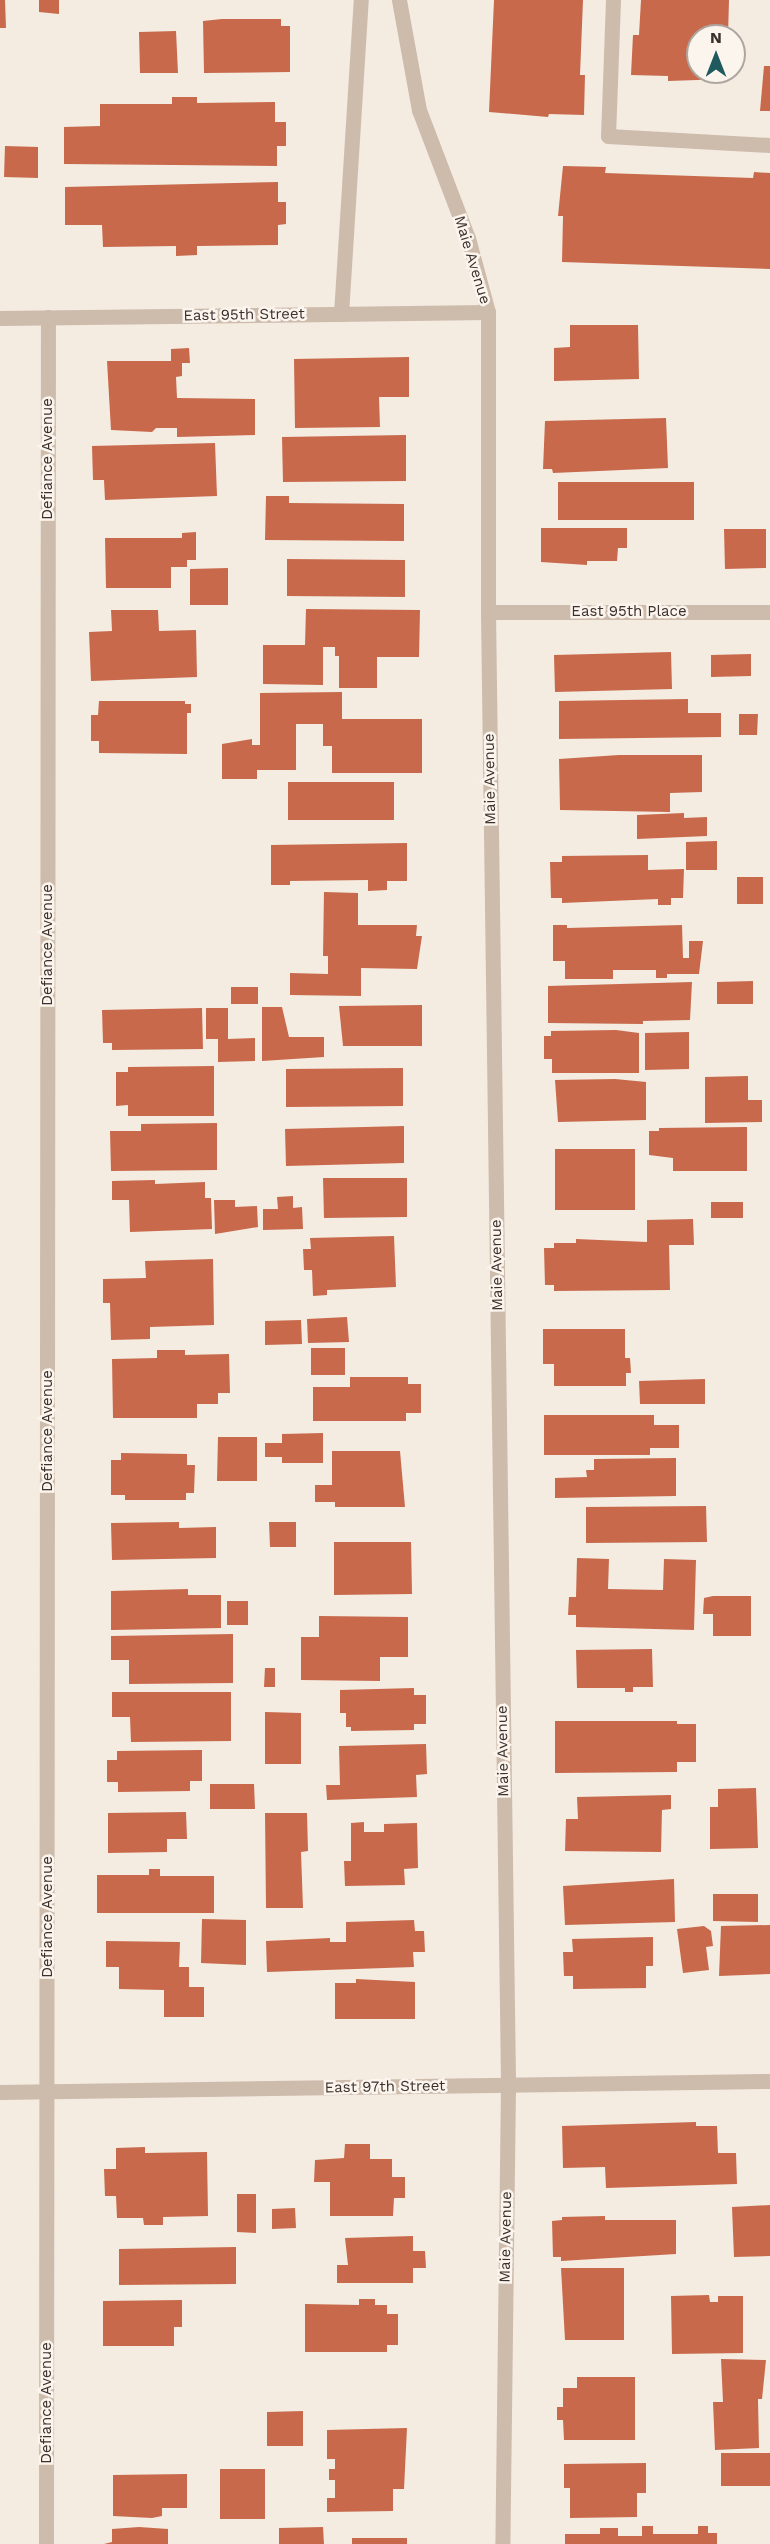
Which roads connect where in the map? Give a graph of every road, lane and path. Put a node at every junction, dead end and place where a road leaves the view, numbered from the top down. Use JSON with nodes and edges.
{"nodes":[{"id":1,"x":361,"y":0,"type":"edge"},
{"id":2,"x":399,"y":0,"type":"edge"},
{"id":3,"x":613,"y":0,"type":"edge"},
{"id":4,"x":770,"y":145,"type":"edge"},
{"id":5,"x":488,"y":312,"type":"junction"},
{"id":6,"x":340,"y":314,"type":"junction"},
{"id":7,"x":48,"y":317,"type":"junction"},
{"id":8,"x":0,"y":318,"type":"edge"},
{"id":9,"x":488,"y":612,"type":"junction"},
{"id":10,"x":770,"y":612,"type":"edge"},
{"id":11,"x":770,"y":2081,"type":"edge"},
{"id":12,"x":508,"y":2085,"type":"junction"},
{"id":13,"x":48,"y":2091,"type":"junction"},
{"id":14,"x":0,"y":2092,"type":"edge"},
{"id":15,"x":46,"y":2544,"type":"edge"},
{"id":16,"x":502,"y":2544,"type":"edge"}],
"edges":[{"from":1,"to":6,"type":"street"},
{"from":2,"to":5,"type":"street","name":"Maie Avenue"},
{"from":3,"to":4,"type":"street"},
{"from":5,"to":6,"type":"street","name":"East 95th Street"},
{"from":5,"to":9,"type":"street","name":"Maie Avenue"},
{"from":6,"to":7,"type":"street","name":"East 95th Street"},
{"from":7,"to":8,"type":"street","name":"East 95th Street"},
{"from":7,"to":13,"type":"street","name":"Defiance Avenue"},
{"from":9,"to":10,"type":"street","name":"East 95th Place"},
{"from":9,"to":12,"type":"street","name":"Maie Avenue"},
{"from":11,"to":12,"type":"street","name":"East 97th Street"},
{"from":12,"to":13,"type":"street","name":"East 97th Street"},
{"from":12,"to":16,"type":"street","name":"Maie Avenue"},
{"from":13,"to":14,"type":"street","name":"East 97th Street"},
{"from":13,"to":15,"type":"street","name":"Defiance Avenue"}]}
